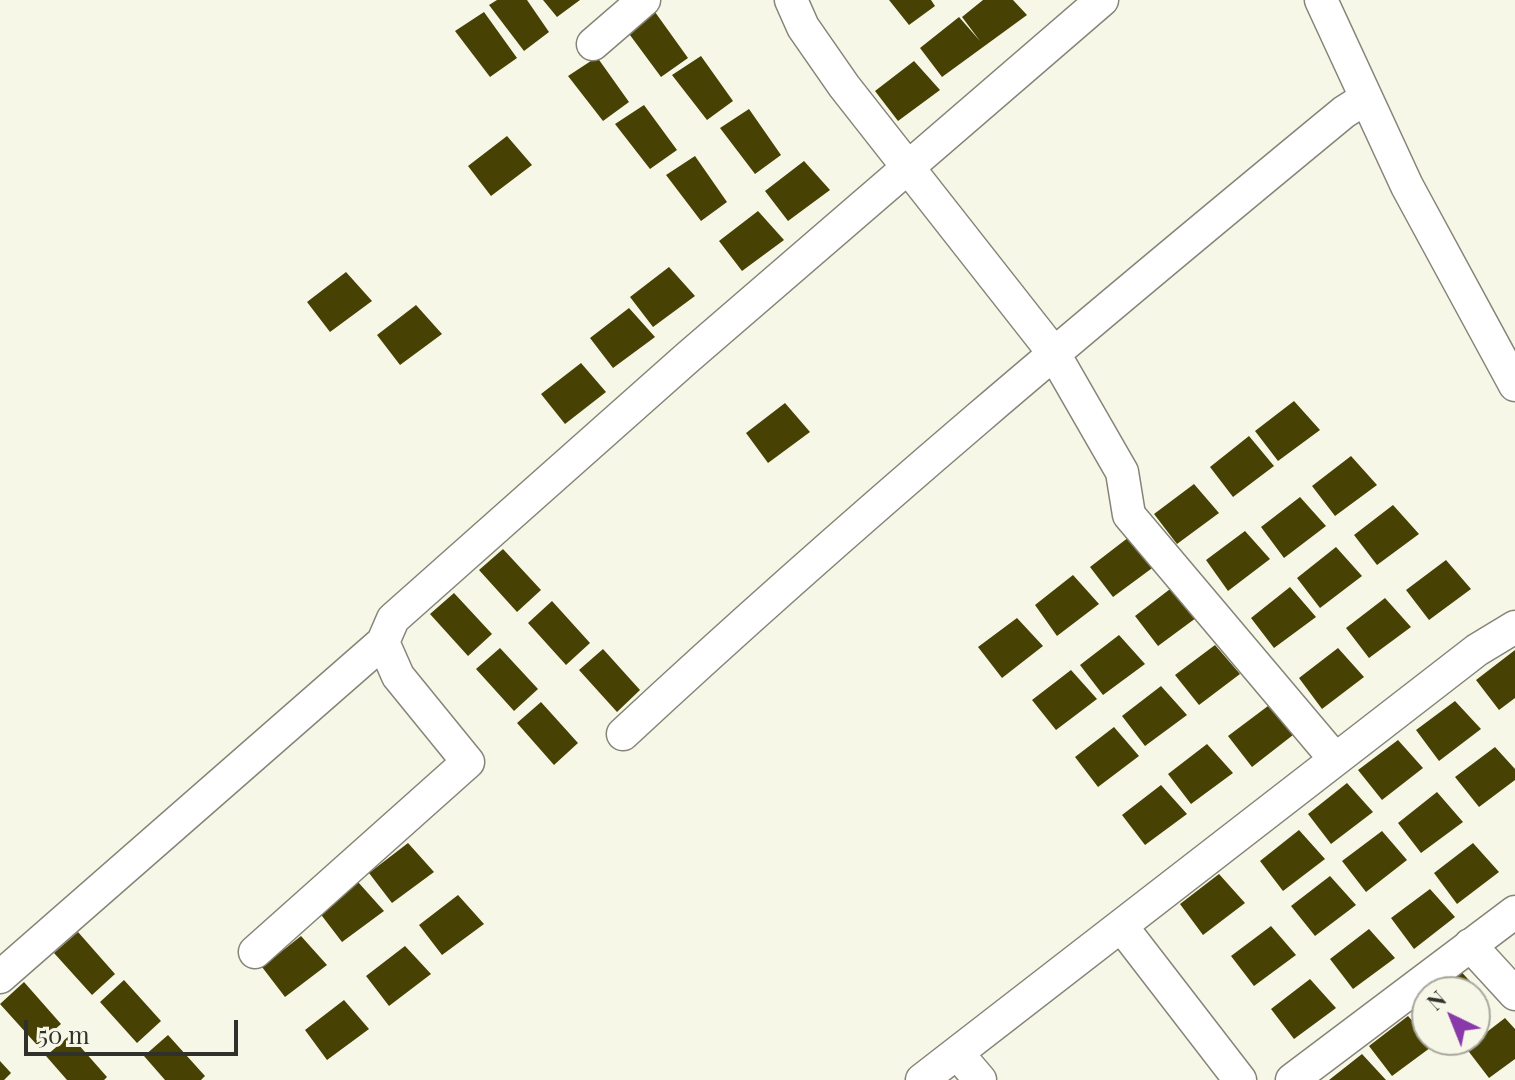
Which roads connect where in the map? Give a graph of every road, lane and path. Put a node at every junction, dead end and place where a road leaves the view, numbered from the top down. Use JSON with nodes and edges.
{"nodes":[{"id":1,"x":644,"y":0,"type":"edge"},
{"id":2,"x":791,"y":0,"type":"edge"},
{"id":3,"x":1102,"y":0,"type":"edge"},
{"id":4,"x":1321,"y":0,"type":"edge"},
{"id":5,"x":593,"y":44,"type":"dead end"},
{"id":6,"x":1366,"y":98,"type":"junction"},
{"id":7,"x":910,"y":167,"type":"junction"},
{"id":8,"x":1053,"y":352,"type":"junction"},
{"id":9,"x":1515,"y":385,"type":"edge"},
{"id":10,"x":1515,"y":627,"type":"edge"},
{"id":11,"x":383,"y":642,"type":"junction"},
{"id":12,"x":623,"y":734,"type":"dead end"},
{"id":13,"x":1335,"y":759,"type":"junction"},
{"id":14,"x":1515,"y":912,"type":"edge"},
{"id":15,"x":1122,"y":927,"type":"junction"},
{"id":16,"x":1470,"y":945,"type":"junction"},
{"id":17,"x":255,"y":952,"type":"dead end"},
{"id":18,"x":0,"y":977,"type":"edge"},
{"id":19,"x":1515,"y":994,"type":"edge"},
{"id":20,"x":957,"y":1053,"type":"junction"},
{"id":21,"x":922,"y":1080,"type":"edge"},
{"id":22,"x":980,"y":1080,"type":"edge"},
{"id":23,"x":1240,"y":1080,"type":"edge"},
{"id":24,"x":1292,"y":1080,"type":"edge"}],
"edges":[{"from":1,"to":5,"type":"street"},
{"from":2,"to":7,"type":"street"},
{"from":3,"to":7,"type":"street"},
{"from":4,"to":6,"type":"street"},
{"from":6,"to":8,"type":"street"},
{"from":6,"to":9,"type":"street"},
{"from":7,"to":8,"type":"street"},
{"from":7,"to":11,"type":"street"},
{"from":8,"to":12,"type":"street"},
{"from":8,"to":13,"type":"street"},
{"from":10,"to":13,"type":"street"},
{"from":11,"to":17,"type":"street"},
{"from":11,"to":18,"type":"street"},
{"from":13,"to":15,"type":"street"},
{"from":14,"to":16,"type":"street"},
{"from":15,"to":20,"type":"street"},
{"from":15,"to":23,"type":"street"},
{"from":16,"to":19,"type":"street"},
{"from":16,"to":24,"type":"street"},
{"from":20,"to":21,"type":"street"},
{"from":20,"to":22,"type":"street"}]}
